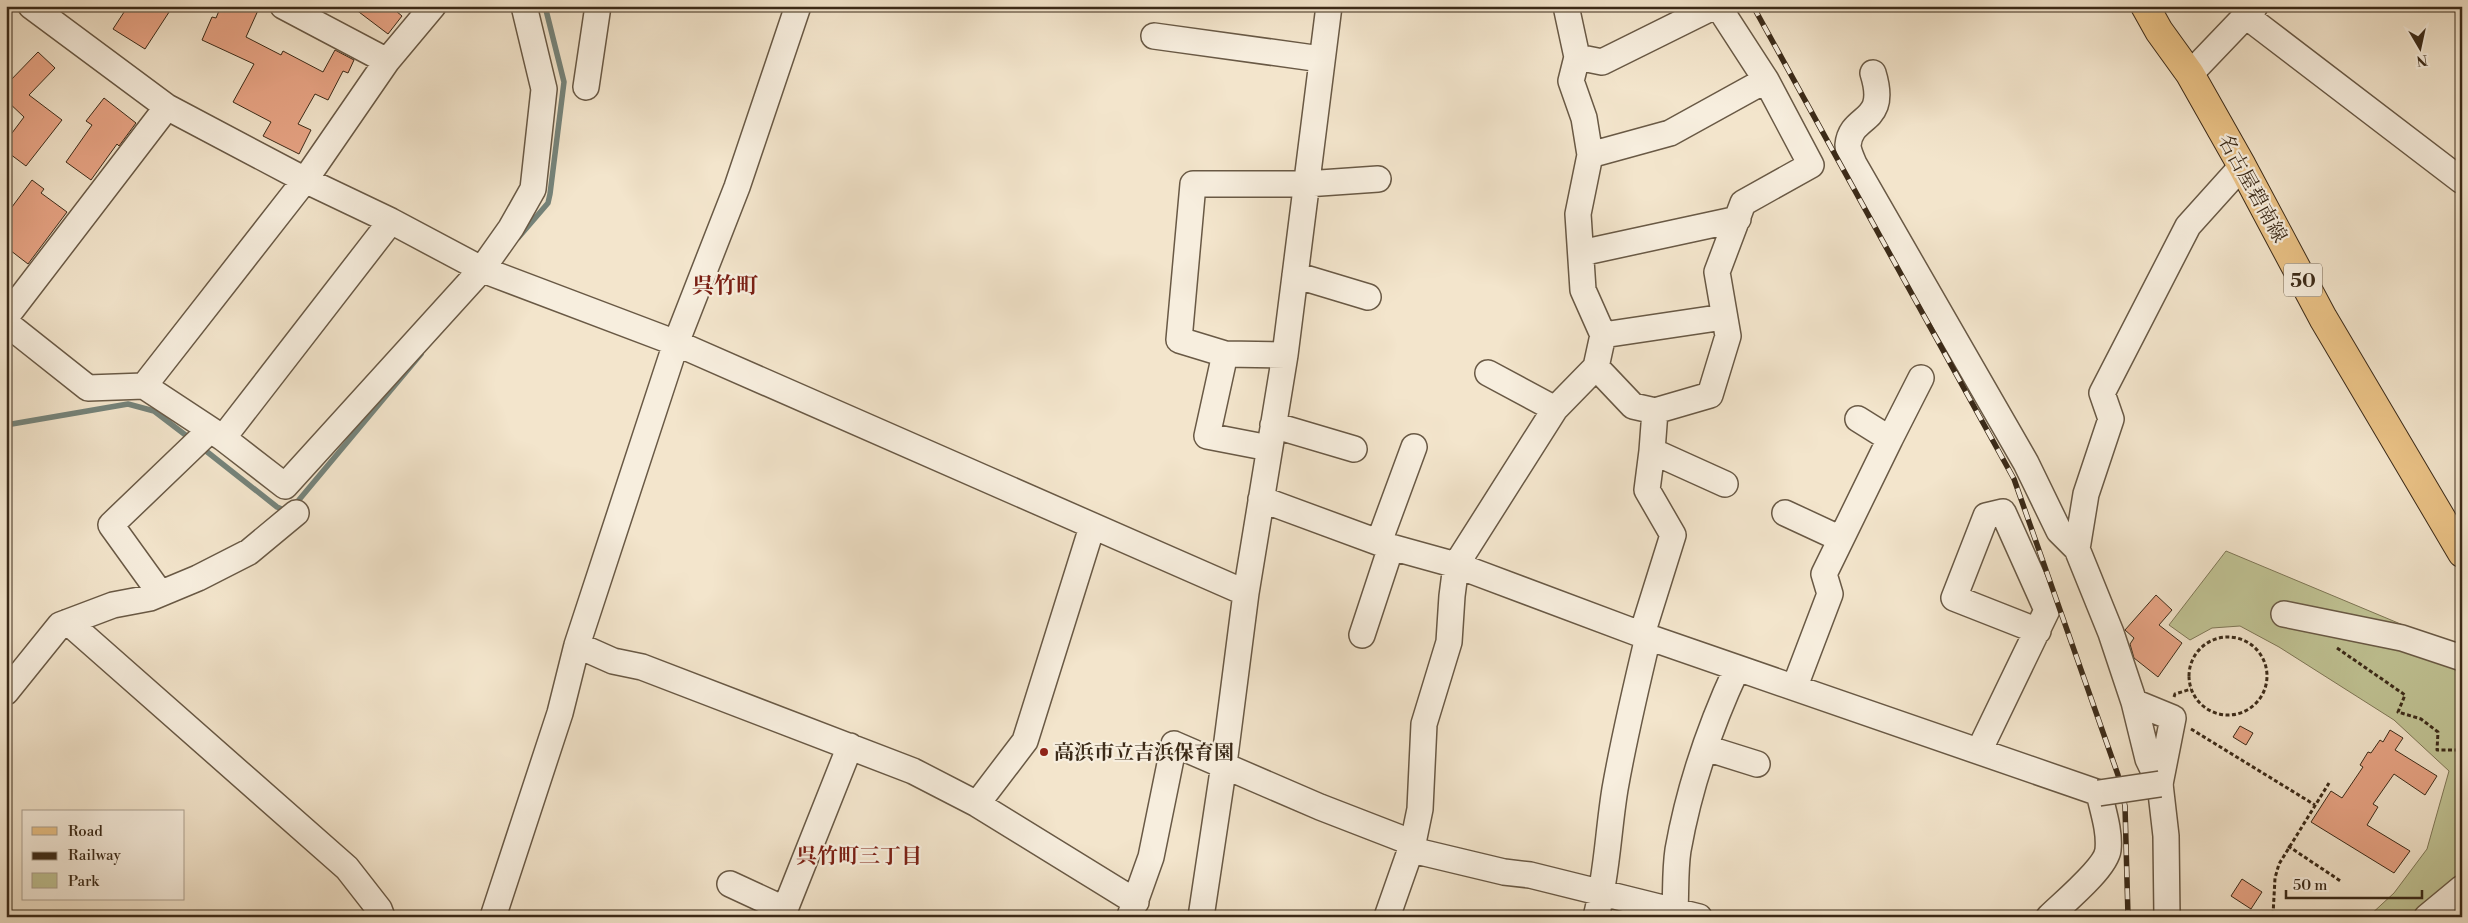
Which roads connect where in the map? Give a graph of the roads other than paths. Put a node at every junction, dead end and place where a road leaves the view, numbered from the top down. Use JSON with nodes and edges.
{"nodes":[{"id":1,"x":31,"y":6,"type":"edge"},
{"id":2,"x":283,"y":6,"type":"edge"},
{"id":3,"x":433,"y":6,"type":"edge"},
{"id":4,"x":524,"y":6,"type":"edge"},
{"id":5,"x":598,"y":6,"type":"edge"},
{"id":6,"x":798,"y":6,"type":"edge"},
{"id":7,"x":1329,"y":6,"type":"edge"},
{"id":8,"x":1566,"y":6,"type":"edge"},
{"id":9,"x":1717,"y":6,"type":"edge"},
{"id":10,"x":2145,"y":6,"type":"edge"},
{"id":11,"x":2254,"y":14,"type":"edge"},
{"id":12,"x":1154,"y":36,"type":"dead end"},
{"id":13,"x":1576,"y":57,"type":"junction"},
{"id":14,"x":1321,"y":59,"type":"junction"},
{"id":15,"x":387,"y":61,"type":"junction"},
{"id":16,"x":1873,"y":73,"type":"dead end"},
{"id":17,"x":2190,"y":74,"type":"junction"},
{"id":18,"x":1766,"y":80,"type":"junction"},
{"id":19,"x":586,"y":87,"type":"dead end"},
{"id":20,"x":168,"y":107,"type":"junction"},
{"id":21,"x":1590,"y":155,"type":"junction"},
{"id":22,"x":2242,"y":166,"type":"junction"},
{"id":23,"x":1378,"y":179,"type":"dead end"},
{"id":24,"x":305,"y":180,"type":"junction"},
{"id":25,"x":2462,"y":181,"type":"edge"},
{"id":26,"x":1306,"y":184,"type":"junction"},
{"id":27,"x":1738,"y":219,"type":"junction"},
{"id":28,"x":391,"y":221,"type":"junction"},
{"id":29,"x":1581,"y":252,"type":"junction"},
{"id":30,"x":489,"y":272,"type":"junction"},
{"id":31,"x":1295,"y":275,"type":"junction"},
{"id":32,"x":1368,"y":297,"type":"dead end"},
{"id":33,"x":6,"y":317,"type":"edge"},
{"id":34,"x":1724,"y":317,"type":"junction"},
{"id":35,"x":6,"y":323,"type":"edge"},
{"id":36,"x":1603,"y":335,"type":"junction"},
{"id":37,"x":676,"y":343,"type":"junction"},
{"id":38,"x":1225,"y":354,"type":"junction"},
{"id":39,"x":1285,"y":355,"type":"junction"},
{"id":40,"x":1596,"y":367,"type":"junction"},
{"id":41,"x":1488,"y":373,"type":"dead end"},
{"id":42,"x":1921,"y":378,"type":"dead end"},
{"id":43,"x":144,"y":386,"type":"junction"},
{"id":44,"x":1555,"y":409,"type":"junction"},
{"id":45,"x":1655,"y":411,"type":"junction"},
{"id":46,"x":1858,"y":419,"type":"dead end"},
{"id":47,"x":212,"y":434,"type":"junction"},
{"id":48,"x":1271,"y":437,"type":"junction"},
{"id":49,"x":1890,"y":438,"type":"junction"},
{"id":50,"x":1414,"y":447,"type":"dead end"},
{"id":51,"x":1354,"y":449,"type":"dead end"},
{"id":52,"x":1652,"y":451,"type":"junction"},
{"id":53,"x":1725,"y":484,"type":"dead end"},
{"id":54,"x":1261,"y":499,"type":"junction"},
{"id":55,"x":296,"y":513,"type":"dead end"},
{"id":56,"x":1785,"y":513,"type":"dead end"},
{"id":57,"x":1092,"y":527,"type":"junction"},
{"id":58,"x":1841,"y":539,"type":"junction"},
{"id":59,"x":1385,"y":544,"type":"junction"},
{"id":60,"x":2077,"y":549,"type":"junction"},
{"id":61,"x":2462,"y":554,"type":"edge"},
{"id":62,"x":1456,"y":565,"type":"junction"},
{"id":63,"x":160,"y":593,"type":"junction"},
{"id":64,"x":1246,"y":593,"type":"junction"},
{"id":65,"x":2284,"y":614,"type":"dead end"},
{"id":66,"x":68,"y":622,"type":"junction"},
{"id":67,"x":2038,"y":631,"type":"junction"},
{"id":68,"x":1362,"y":635,"type":"dead end"},
{"id":69,"x":1645,"y":635,"type":"junction"},
{"id":70,"x":577,"y":645,"type":"junction"},
{"id":71,"x":2462,"y":658,"type":"edge"},
{"id":72,"x":1737,"y":668,"type":"junction"},
{"id":73,"x":1795,"y":686,"type":"junction"},
{"id":74,"x":6,"y":692,"type":"edge"},
{"id":75,"x":2134,"y":702,"type":"junction"},
{"id":76,"x":850,"y":746,"type":"junction"},
{"id":77,"x":1706,"y":748,"type":"junction"},
{"id":78,"x":1980,"y":752,"type":"junction"},
{"id":79,"x":1224,"y":764,"type":"junction"},
{"id":80,"x":1757,"y":764,"type":"dead end"},
{"id":81,"x":2160,"y":784,"type":"junction"},
{"id":82,"x":2099,"y":793,"type":"junction"},
{"id":83,"x":977,"y":804,"type":"junction"},
{"id":84,"x":1413,"y":846,"type":"junction"},
{"id":85,"x":730,"y":884,"type":"dead end"},
{"id":86,"x":2462,"y":888,"type":"edge"},
{"id":87,"x":1599,"y":905,"type":"edge"},
{"id":88,"x":1133,"y":909,"type":"edge"},
{"id":89,"x":1675,"y":911,"type":"junction"},
{"id":90,"x":783,"y":913,"type":"edge"},
{"id":91,"x":382,"y":917,"type":"edge"},
{"id":92,"x":493,"y":917,"type":"edge"},
{"id":93,"x":1201,"y":917,"type":"edge"},
{"id":94,"x":1387,"y":917,"type":"edge"},
{"id":95,"x":1699,"y":917,"type":"edge"},
{"id":96,"x":2049,"y":917,"type":"edge"},
{"id":97,"x":2168,"y":917,"type":"edge"},
{"id":98,"x":2427,"y":917,"type":"edge"}],
"edges":[{"from":1,"to":20,"type":"street"},
{"from":2,"to":15,"type":"street"},
{"from":3,"to":15,"type":"street"},
{"from":4,"to":30,"type":"street"},
{"from":5,"to":19,"type":"street"},
{"from":6,"to":37,"type":"street"},
{"from":7,"to":14,"type":"street"},
{"from":8,"to":13,"type":"street"},
{"from":9,"to":13,"type":"street"},
{"from":9,"to":18,"type":"street"},
{"from":10,"to":17,"type":"main road","name":"名古屋碧南線","number":"50"},
{"from":11,"to":17,"type":"street"},
{"from":11,"to":25,"type":"street"},
{"from":12,"to":14,"type":"street"},
{"from":13,"to":21,"type":"street"},
{"from":14,"to":26,"type":"street"},
{"from":15,"to":24,"type":"street"},
{"from":16,"to":60,"type":"street"},
{"from":17,"to":22,"type":"main road","name":"名古屋碧南線","number":"50"},
{"from":18,"to":21,"type":"street"},
{"from":18,"to":27,"type":"street"},
{"from":20,"to":24,"type":"street"},
{"from":20,"to":33,"type":"street"},
{"from":21,"to":29,"type":"street"},
{"from":22,"to":60,"type":"street"},
{"from":22,"to":61,"type":"main road","name":"名古屋碧南線","number":"50"},
{"from":23,"to":26,"type":"street"},
{"from":24,"to":28,"type":"street"},
{"from":24,"to":43,"type":"street"},
{"from":26,"to":31,"type":"street"},
{"from":26,"to":38,"type":"street"},
{"from":27,"to":29,"type":"street"},
{"from":27,"to":34,"type":"street"},
{"from":28,"to":30,"type":"street"},
{"from":28,"to":47,"type":"street"},
{"from":29,"to":36,"type":"street"},
{"from":30,"to":37,"type":"street"},
{"from":30,"to":47,"type":"street"},
{"from":31,"to":32,"type":"street"},
{"from":31,"to":39,"type":"street"},
{"from":34,"to":36,"type":"street"},
{"from":34,"to":45,"type":"street"},
{"from":35,"to":43,"type":"street"},
{"from":36,"to":40,"type":"street"},
{"from":37,"to":57,"type":"street"},
{"from":37,"to":70,"type":"street"},
{"from":38,"to":39,"type":"street"},
{"from":38,"to":48,"type":"street"},
{"from":39,"to":48,"type":"street"},
{"from":40,"to":44,"type":"street"},
{"from":40,"to":45,"type":"street"},
{"from":41,"to":44,"type":"street"},
{"from":42,"to":49,"type":"street"},
{"from":43,"to":47,"type":"street"},
{"from":44,"to":62,"type":"street"},
{"from":45,"to":52,"type":"street"},
{"from":46,"to":49,"type":"street"},
{"from":47,"to":63,"type":"street"},
{"from":48,"to":51,"type":"street"},
{"from":48,"to":54,"type":"street"},
{"from":49,"to":58,"type":"street"},
{"from":50,"to":59,"type":"street"},
{"from":52,"to":53,"type":"street"},
{"from":52,"to":69,"type":"street"},
{"from":54,"to":59,"type":"street"},
{"from":54,"to":64,"type":"street"},
{"from":55,"to":63,"type":"street"},
{"from":56,"to":58,"type":"street"},
{"from":57,"to":64,"type":"street"},
{"from":57,"to":83,"type":"street"},
{"from":58,"to":73,"type":"street"},
{"from":59,"to":62,"type":"street"},
{"from":59,"to":68,"type":"street"},
{"from":60,"to":75,"type":"street"},
{"from":62,"to":69,"type":"street"},
{"from":62,"to":84,"type":"street"},
{"from":63,"to":66,"type":"street"},
{"from":64,"to":79,"type":"street"},
{"from":65,"to":71,"type":"street"},
{"from":66,"to":74,"type":"street"},
{"from":66,"to":91,"type":"street"},
{"from":67,"to":67,"type":"street"},
{"from":67,"to":78,"type":"street"},
{"from":69,"to":72,"type":"street"},
{"from":69,"to":87,"type":"street"},
{"from":70,"to":76,"type":"street"},
{"from":70,"to":92,"type":"street"},
{"from":72,"to":73,"type":"street"},
{"from":72,"to":77,"type":"street"},
{"from":73,"to":78,"type":"street"},
{"from":75,"to":81,"type":"street"},
{"from":75,"to":81,"type":"street"},
{"from":76,"to":83,"type":"street"},
{"from":76,"to":90,"type":"street"},
{"from":77,"to":80,"type":"street"},
{"from":77,"to":89,"type":"street"},
{"from":78,"to":82,"type":"street"},
{"from":79,"to":84,"type":"street"},
{"from":79,"to":88,"type":"street"},
{"from":79,"to":93,"type":"street"},
{"from":81,"to":82,"type":"street","bridge":true},
{"from":81,"to":97,"type":"street"},
{"from":82,"to":96,"type":"street"},
{"from":83,"to":88,"type":"street"},
{"from":84,"to":87,"type":"street"},
{"from":84,"to":94,"type":"street"},
{"from":85,"to":90,"type":"street"},
{"from":86,"to":98,"type":"street"},
{"from":87,"to":89,"type":"street"},
{"from":89,"to":95,"type":"street"}]}
